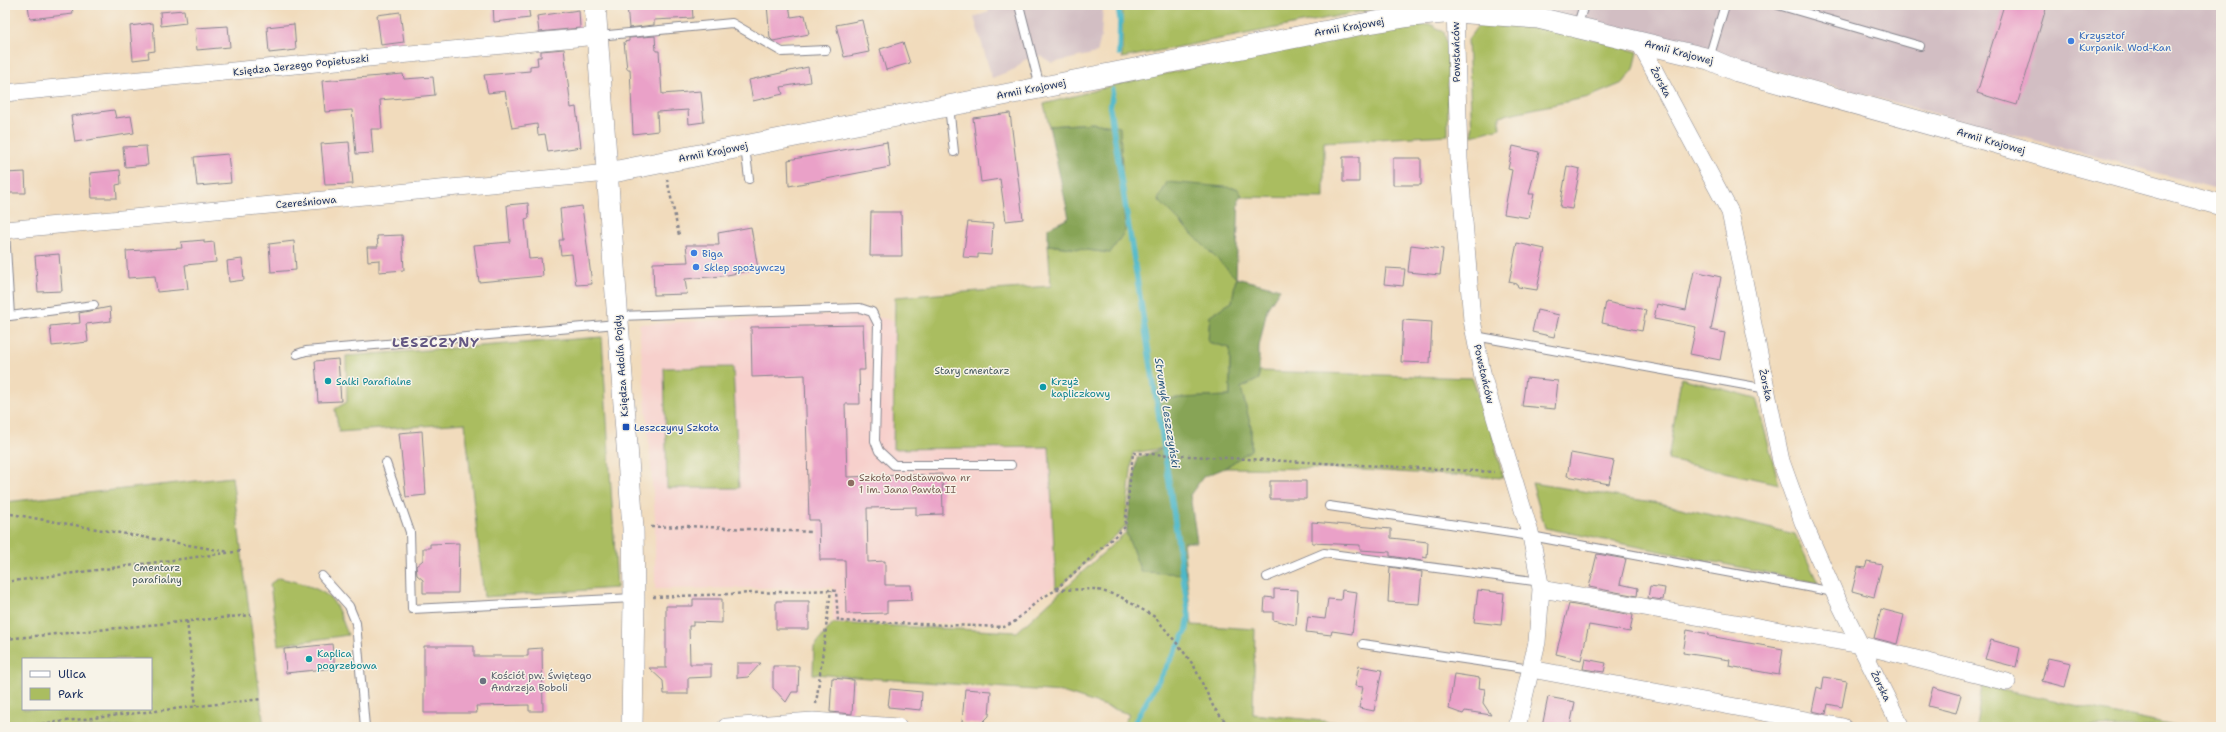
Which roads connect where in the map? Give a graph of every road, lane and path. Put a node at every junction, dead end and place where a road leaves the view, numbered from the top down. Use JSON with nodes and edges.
{"nodes":[{"id":1,"x":595,"y":5,"type":"edge"},
{"id":2,"x":1019,"y":5,"type":"edge"},
{"id":3,"x":1584,"y":5,"type":"edge"},
{"id":4,"x":1725,"y":5,"type":"edge"},
{"id":5,"x":1778,"y":5,"type":"edge"},
{"id":6,"x":1455,"y":9,"type":"edge"},
{"id":7,"x":1577,"y":27,"type":"junction"},
{"id":8,"x":597,"y":36,"type":"junction"},
{"id":9,"x":1639,"y":42,"type":"junction"},
{"id":10,"x":1920,"y":46,"type":"dead end"},
{"id":11,"x":826,"y":50,"type":"dead end"},
{"id":12,"x":1709,"y":59,"type":"junction"},
{"id":13,"x":1040,"y":87,"type":"junction"},
{"id":14,"x":5,"y":93,"type":"edge"},
{"id":15,"x":948,"y":106,"type":"junction"},
{"id":16,"x":745,"y":146,"type":"junction"},
{"id":17,"x":954,"y":152,"type":"dead end"},
{"id":18,"x":608,"y":173,"type":"junction"},
{"id":19,"x":666,"y":173,"type":"dead end"},
{"id":20,"x":749,"y":180,"type":"dead end"},
{"id":21,"x":2221,"y":205,"type":"edge"},
{"id":22,"x":5,"y":230,"type":"edge"},
{"id":23,"x":679,"y":235,"type":"dead end"},
{"id":24,"x":94,"y":305,"type":"dead end"},
{"id":25,"x":618,"y":320,"type":"junction"},
{"id":26,"x":1475,"y":336,"type":"junction"},
{"id":27,"x":297,"y":354,"type":"dead end"},
{"id":28,"x":1768,"y":389,"type":"junction"},
{"id":29,"x":386,"y":463,"type":"dead end"},
{"id":30,"x":1011,"y":465,"type":"dead end"},
{"id":31,"x":1512,"y":472,"type":"junction"},
{"id":32,"x":1329,"y":506,"type":"dead end"},
{"id":33,"x":5,"y":513,"type":"edge"},
{"id":34,"x":633,"y":528,"type":"junction"},
{"id":35,"x":812,"y":532,"type":"dead end"},
{"id":36,"x":1531,"y":536,"type":"junction"},
{"id":37,"x":242,"y":551,"type":"dead end"},
{"id":38,"x":232,"y":553,"type":"junction"},
{"id":39,"x":322,"y":576,"type":"dead end"},
{"id":40,"x":1267,"y":577,"type":"dead end"},
{"id":41,"x":5,"y":582,"type":"edge"},
{"id":42,"x":1541,"y":585,"type":"junction"},
{"id":43,"x":831,"y":590,"type":"junction"},
{"id":44,"x":1056,"y":590,"type":"junction"},
{"id":45,"x":1834,"y":592,"type":"junction"},
{"id":46,"x":634,"y":598,"type":"junction"},
{"id":47,"x":251,"y":614,"type":"dead end"},
{"id":48,"x":187,"y":621,"type":"junction"},
{"id":49,"x":5,"y":639,"type":"edge"},
{"id":50,"x":1363,"y":644,"type":"dead end"},
{"id":51,"x":1861,"y":645,"type":"junction"},
{"id":52,"x":1532,"y":669,"type":"junction"},
{"id":53,"x":2007,"y":682,"type":"dead end"},
{"id":54,"x":262,"y":699,"type":"dead end"},
{"id":55,"x":196,"y":706,"type":"junction"},
{"id":56,"x":813,"y":721,"type":"junction"},
{"id":57,"x":12,"y":727,"type":"edge"},
{"id":58,"x":365,"y":727,"type":"edge"},
{"id":59,"x":632,"y":727,"type":"edge"},
{"id":60,"x":726,"y":727,"type":"edge"},
{"id":61,"x":898,"y":727,"type":"edge"},
{"id":62,"x":1230,"y":727,"type":"edge"},
{"id":63,"x":1517,"y":727,"type":"edge"},
{"id":64,"x":1843,"y":727,"type":"edge"},
{"id":65,"x":1901,"y":727,"type":"edge"}],
"edges":[{"from":1,"to":8,"type":"street","name":"Księdza Adolfa Pojdy"},
{"from":2,"to":13,"type":"lane"},
{"from":3,"to":7,"type":"lane"},
{"from":4,"to":12,"type":"lane"},
{"from":5,"to":10,"type":"lane"},
{"from":6,"to":7,"type":"street","name":"Armii Krajowej"},
{"from":6,"to":13,"type":"street","name":"Armii Krajowej"},
{"from":6,"to":26,"type":"street","name":"Powstańców"},
{"from":7,"to":9,"type":"street","name":"Armii Krajowej"},
{"from":8,"to":11,"type":"lane"},
{"from":8,"to":14,"type":"street","name":"Księdza Jerzego Popiełuszki"},
{"from":8,"to":18,"type":"street","name":"Księdza Adolfa Pojdy"},
{"from":9,"to":12,"type":"street","name":"Armii Krajowej"},
{"from":9,"to":28,"type":"street","name":"Żorska"},
{"from":12,"to":21,"type":"street","name":"Armii Krajowej"},
{"from":13,"to":15,"type":"street","name":"Armii Krajowej"},
{"from":15,"to":16,"type":"street","name":"Armii Krajowej"},
{"from":15,"to":17,"type":"lane"},
{"from":16,"to":18,"type":"street","name":"Armii Krajowej"},
{"from":16,"to":20,"type":"lane"},
{"from":18,"to":22,"type":"street","name":"Czereśniowa"},
{"from":18,"to":25,"type":"street","name":"Księdza Adolfa Pojdy"},
{"from":19,"to":23,"type":"path"},
{"from":22,"to":24,"type":"lane"},
{"from":25,"to":27,"type":"lane"},
{"from":25,"to":30,"type":"lane"},
{"from":25,"to":34,"type":"street","name":"Księdza Adolfa Pojdy"},
{"from":26,"to":28,"type":"lane"},
{"from":26,"to":31,"type":"street","name":"Powstańców"},
{"from":28,"to":45,"type":"street","name":"Żorska"},
{"from":29,"to":46,"type":"lane"},
{"from":31,"to":36,"type":"street","name":"Powstańców"},
{"from":31,"to":44,"type":"path"},
{"from":32,"to":36,"type":"lane"},
{"from":33,"to":38,"type":"path"},
{"from":34,"to":35,"type":"path"},
{"from":34,"to":46,"type":"street","name":"Księdza Adolfa Pojdy"},
{"from":36,"to":42,"type":"street","name":"Powstańców"},
{"from":36,"to":45,"type":"lane"},
{"from":37,"to":38,"type":"path"},
{"from":38,"to":41,"type":"path"},
{"from":39,"to":58,"type":"lane"},
{"from":40,"to":42,"type":"lane"},
{"from":42,"to":51,"type":"street"},
{"from":42,"to":52,"type":"street","name":"Powstańców"},
{"from":43,"to":44,"type":"path"},
{"from":43,"to":46,"type":"path"},
{"from":43,"to":56,"type":"path"},
{"from":44,"to":62,"type":"path"},
{"from":45,"to":51,"type":"street","name":"Żorska"},
{"from":46,"to":59,"type":"street","name":"Księdza Adolfa Pojdy"},
{"from":47,"to":48,"type":"path"},
{"from":48,"to":49,"type":"path"},
{"from":48,"to":55,"type":"path"},
{"from":50,"to":52,"type":"lane"},
{"from":51,"to":53,"type":"street"},
{"from":51,"to":65,"type":"street","name":"Żorska"},
{"from":52,"to":63,"type":"street","name":"Powstańców"},
{"from":52,"to":64,"type":"street"},
{"from":54,"to":55,"type":"path"},
{"from":55,"to":57,"type":"path"},
{"from":56,"to":60,"type":"street"},
{"from":56,"to":61,"type":"street"}]}
